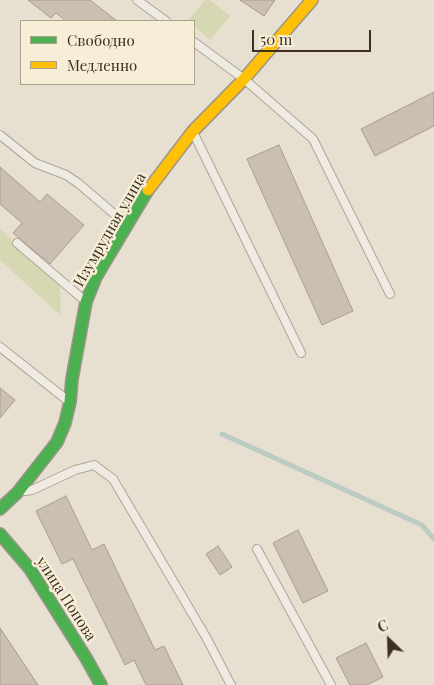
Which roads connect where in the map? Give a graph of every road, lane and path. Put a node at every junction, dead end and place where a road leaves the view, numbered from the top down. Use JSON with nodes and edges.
{"nodes":[{"id":1,"x":136,"y":0,"type":"edge"},
{"id":2,"x":312,"y":0,"type":"edge"},
{"id":3,"x":165,"y":20,"type":"edge"},
{"id":4,"x":195,"y":43,"type":"edge"},
{"id":5,"x":244,"y":79,"type":"junction"},
{"id":6,"x":193,"y":131,"type":"junction"},
{"id":7,"x":0,"y":136,"type":"edge"},
{"id":8,"x":127,"y":225,"type":"junction"},
{"id":9,"x":18,"y":242,"type":"dead end"},
{"id":10,"x":390,"y":294,"type":"dead end"},
{"id":11,"x":86,"y":302,"type":"junction"},
{"id":12,"x":0,"y":347,"type":"edge"},
{"id":13,"x":301,"y":353,"type":"dead end"},
{"id":14,"x":70,"y":402,"type":"junction"},
{"id":15,"x":18,"y":492,"type":"junction"},
{"id":16,"x":0,"y":508,"type":"edge"},
{"id":17,"x":0,"y":534,"type":"edge"},
{"id":18,"x":257,"y":548,"type":"dead end"},
{"id":19,"x":101,"y":685,"type":"edge"},
{"id":20,"x":231,"y":685,"type":"edge"},
{"id":21,"x":331,"y":685,"type":"edge"}],
"edges":[{"from":1,"to":3,"type":"lane"},
{"from":2,"to":5,"type":"street","name":"Изумрудная улица"},
{"from":4,"to":5,"type":"lane"},
{"from":5,"to":6,"type":"street","name":"Изумрудная улица"},
{"from":5,"to":10,"type":"lane"},
{"from":6,"to":8,"type":"street","name":"Изумрудная улица"},
{"from":6,"to":13,"type":"lane"},
{"from":7,"to":8,"type":"lane"},
{"from":8,"to":11,"type":"street","name":"Изумрудная улица"},
{"from":9,"to":11,"type":"lane"},
{"from":11,"to":14,"type":"street","name":"Изумрудная улица"},
{"from":12,"to":14,"type":"lane"},
{"from":14,"to":15,"type":"street","name":"Изумрудная улица"},
{"from":15,"to":16,"type":"street","name":"Изумрудная улица"},
{"from":15,"to":20,"type":"lane"},
{"from":17,"to":19,"type":"street","name":"улица Попова"},
{"from":18,"to":21,"type":"lane"}]}
